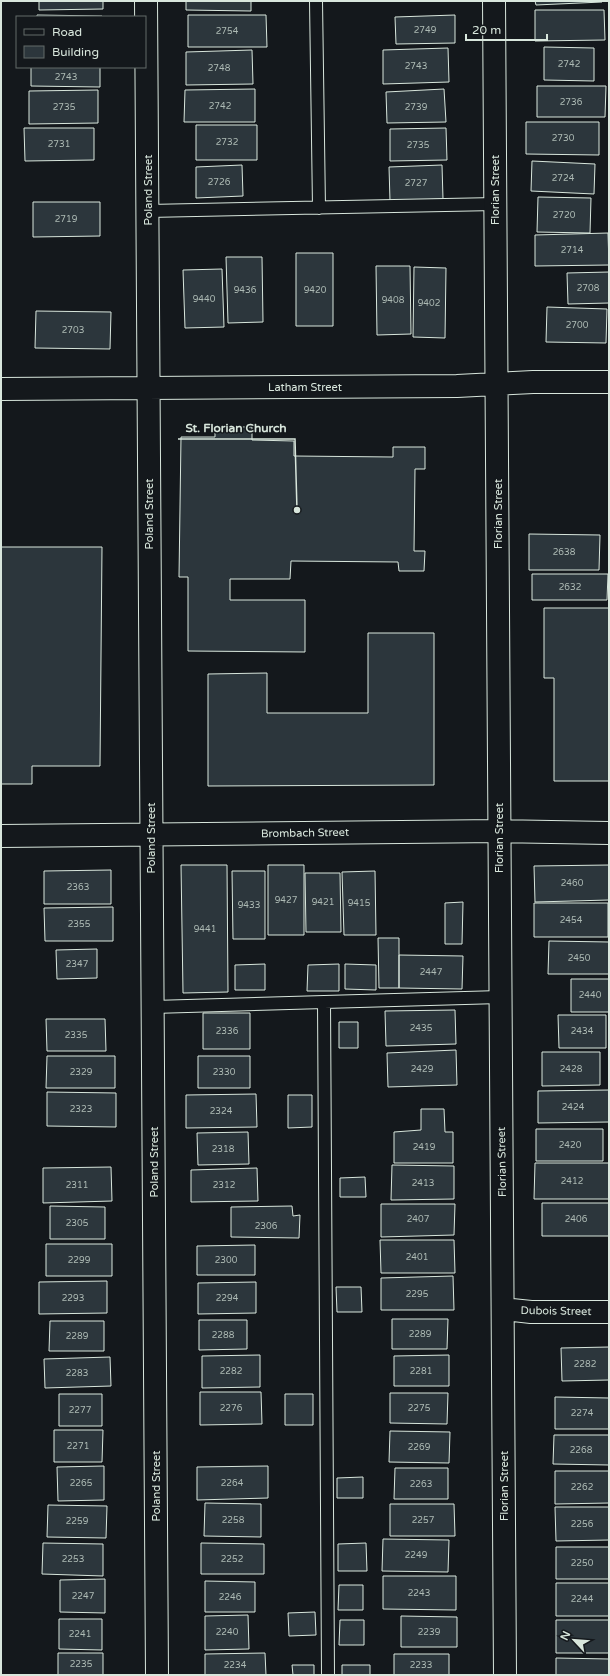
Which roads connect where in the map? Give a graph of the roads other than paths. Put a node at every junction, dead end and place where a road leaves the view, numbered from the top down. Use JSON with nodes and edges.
{"nodes":[{"id":1,"x":146,"y":1,"type":"edge"},
{"id":2,"x":316,"y":1,"type":"edge"},
{"id":3,"x":494,"y":1,"type":"edge"},
{"id":4,"x":496,"y":204,"type":"junction"},
{"id":5,"x":319,"y":208,"type":"junction"},
{"id":6,"x":148,"y":211,"type":"junction"},
{"id":7,"x":609,"y":382,"type":"edge"},
{"id":8,"x":497,"y":384,"type":"junction"},
{"id":9,"x":149,"y":388,"type":"junction"},
{"id":10,"x":1,"y":389,"type":"edge"},
{"id":11,"x":499,"y":831,"type":"junction"},
{"id":12,"x":609,"y":833,"type":"edge"},
{"id":13,"x":152,"y":834,"type":"junction"},
{"id":14,"x":1,"y":836,"type":"edge"},
{"id":15,"x":500,"y":997,"type":"junction"},
{"id":16,"x":324,"y":1002,"type":"junction"},
{"id":17,"x":153,"y":1007,"type":"junction"},
{"id":18,"x":503,"y":1309,"type":"junction"},
{"id":19,"x":609,"y":1312,"type":"edge"},
{"id":20,"x":157,"y":1675,"type":"edge"},
{"id":21,"x":328,"y":1675,"type":"edge"},
{"id":22,"x":505,"y":1675,"type":"edge"}],
"edges":[{"from":1,"to":6,"type":"street","name":"Poland Street"},
{"from":2,"to":5,"type":"lane"},
{"from":3,"to":4,"type":"street","name":"Florian Street"},
{"from":4,"to":5,"type":"lane"},
{"from":4,"to":8,"type":"street","name":"Florian Street"},
{"from":5,"to":6,"type":"lane"},
{"from":6,"to":9,"type":"street","name":"Poland Street"},
{"from":7,"to":8,"type":"street","name":"Latham Street"},
{"from":8,"to":9,"type":"street","name":"Latham Street"},
{"from":8,"to":11,"type":"street","name":"Florian Street"},
{"from":9,"to":10,"type":"street","name":"Latham Street"},
{"from":9,"to":13,"type":"street","name":"Poland Street"},
{"from":11,"to":12,"type":"street","name":"Brombach Street"},
{"from":11,"to":13,"type":"street","name":"Brombach Street"},
{"from":11,"to":15,"type":"street","name":"Florian Street"},
{"from":13,"to":14,"type":"street","name":"Brombach Street"},
{"from":13,"to":17,"type":"street","name":"Poland Street"},
{"from":15,"to":16,"type":"lane"},
{"from":15,"to":18,"type":"street","name":"Florian Street"},
{"from":16,"to":17,"type":"lane"},
{"from":16,"to":21,"type":"lane"},
{"from":17,"to":20,"type":"street","name":"Poland Street"},
{"from":18,"to":19,"type":"street","name":"Dubois Street"},
{"from":18,"to":22,"type":"street","name":"Florian Street"}]}
